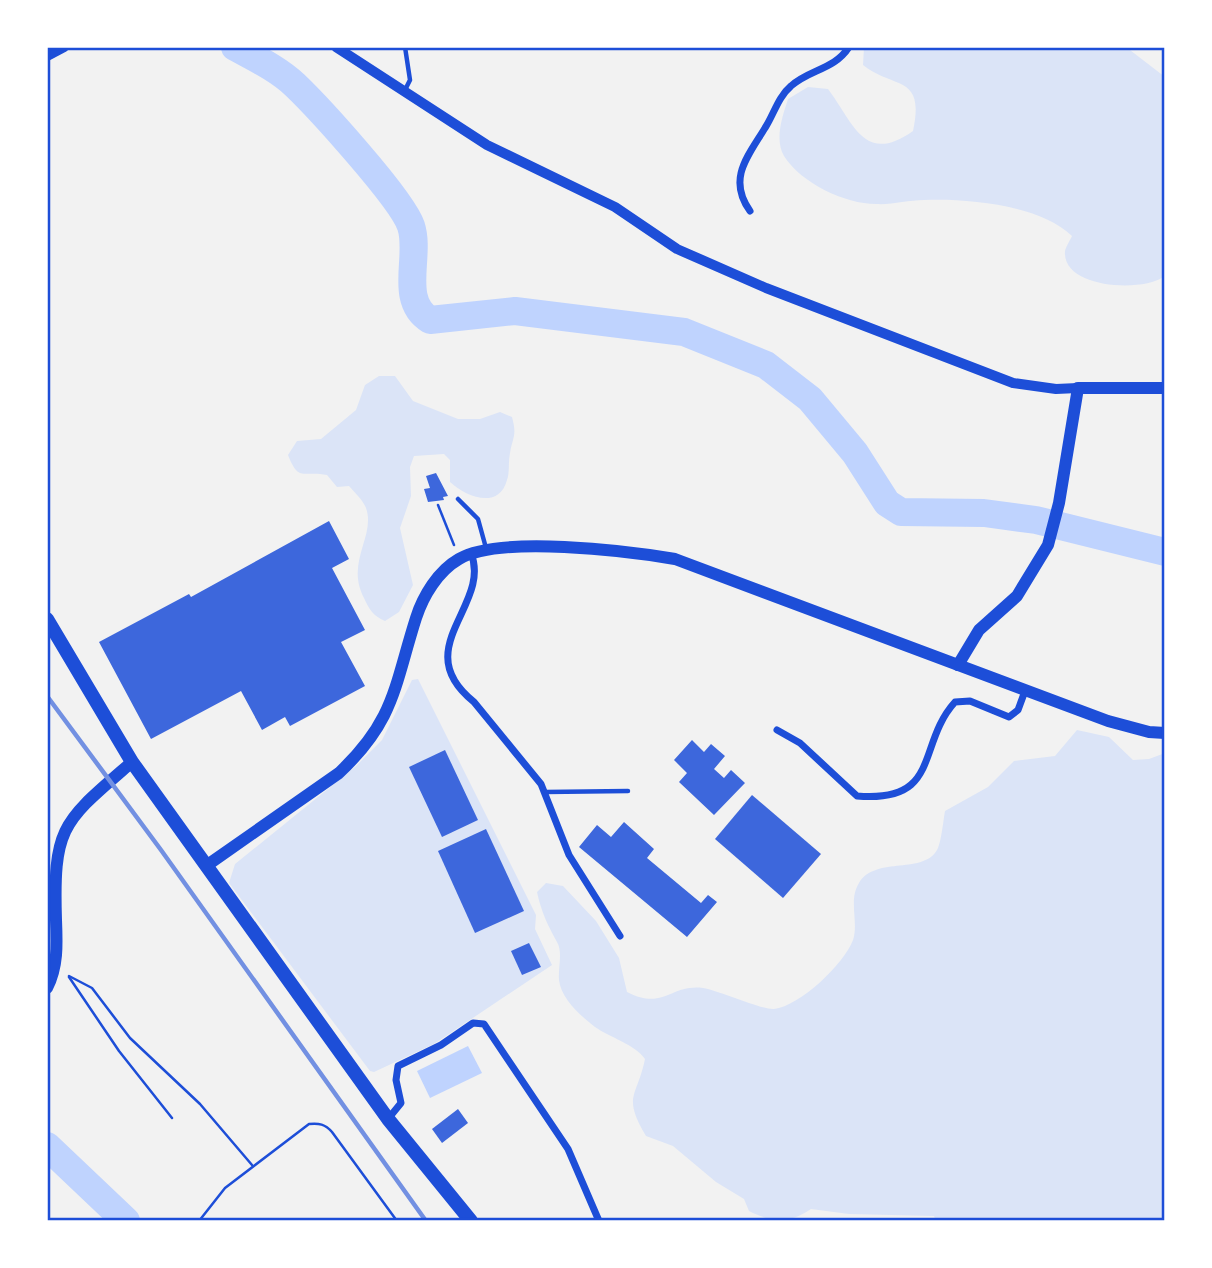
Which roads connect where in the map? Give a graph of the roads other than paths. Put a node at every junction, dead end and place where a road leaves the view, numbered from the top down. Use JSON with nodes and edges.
{"nodes":[{"id":1,"x":64,"y":47,"type":"edge"},
{"id":2,"x":336,"y":47,"type":"edge"},
{"id":3,"x":405,"y":47,"type":"edge"},
{"id":4,"x":849,"y":47,"type":"edge"},
{"id":5,"x":47,"y":56,"type":"edge"},
{"id":6,"x":405,"y":90,"type":"junction"},
{"id":7,"x":750,"y":211,"type":"dead end"},
{"id":8,"x":1078,"y":388,"type":"junction"},
{"id":9,"x":1165,"y":388,"type":"edge"},
{"id":10,"x":458,"y":499,"type":"dead end"},
{"id":11,"x":486,"y":548,"type":"junction"},
{"id":12,"x":471,"y":553,"type":"junction"},
{"id":13,"x":47,"y":620,"type":"edge"},
{"id":14,"x":958,"y":665,"type":"junction"},
{"id":15,"x":1025,"y":691,"type":"junction"},
{"id":16,"x":777,"y":730,"type":"dead end"},
{"id":17,"x":1165,"y":733,"type":"edge"},
{"id":18,"x":132,"y":762,"type":"junction"},
{"id":19,"x":628,"y":791,"type":"dead end"},
{"id":20,"x":545,"y":792,"type":"junction"},
{"id":21,"x":206,"y":866,"type":"junction"},
{"id":22,"x":620,"y":936,"type":"dead end"},
{"id":23,"x":47,"y":988,"type":"edge"},
{"id":24,"x":388,"y":1119,"type":"junction"},
{"id":25,"x":471,"y":1221,"type":"edge"},
{"id":26,"x":598,"y":1221,"type":"edge"}],
"edges":[{"from":1,"to":5,"type":"street"},
{"from":2,"to":6,"type":"street"},
{"from":3,"to":6,"type":"lane"},
{"from":4,"to":7,"type":"street"},
{"from":6,"to":8,"type":"street"},
{"from":8,"to":9,"type":"main road"},
{"from":8,"to":14,"type":"main road"},
{"from":10,"to":11,"type":"lane"},
{"from":11,"to":12,"type":"main road"},
{"from":11,"to":14,"type":"main road"},
{"from":12,"to":20,"type":"street"},
{"from":12,"to":21,"type":"main road"},
{"from":13,"to":18,"type":"main road"},
{"from":14,"to":15,"type":"main road"},
{"from":15,"to":16,"type":"street"},
{"from":15,"to":17,"type":"main road"},
{"from":18,"to":21,"type":"main road"},
{"from":18,"to":23,"type":"main road"},
{"from":19,"to":20,"type":"lane"},
{"from":20,"to":22,"type":"street"},
{"from":21,"to":24,"type":"main road"},
{"from":24,"to":25,"type":"main road"},
{"from":24,"to":26,"type":"street"}]}
